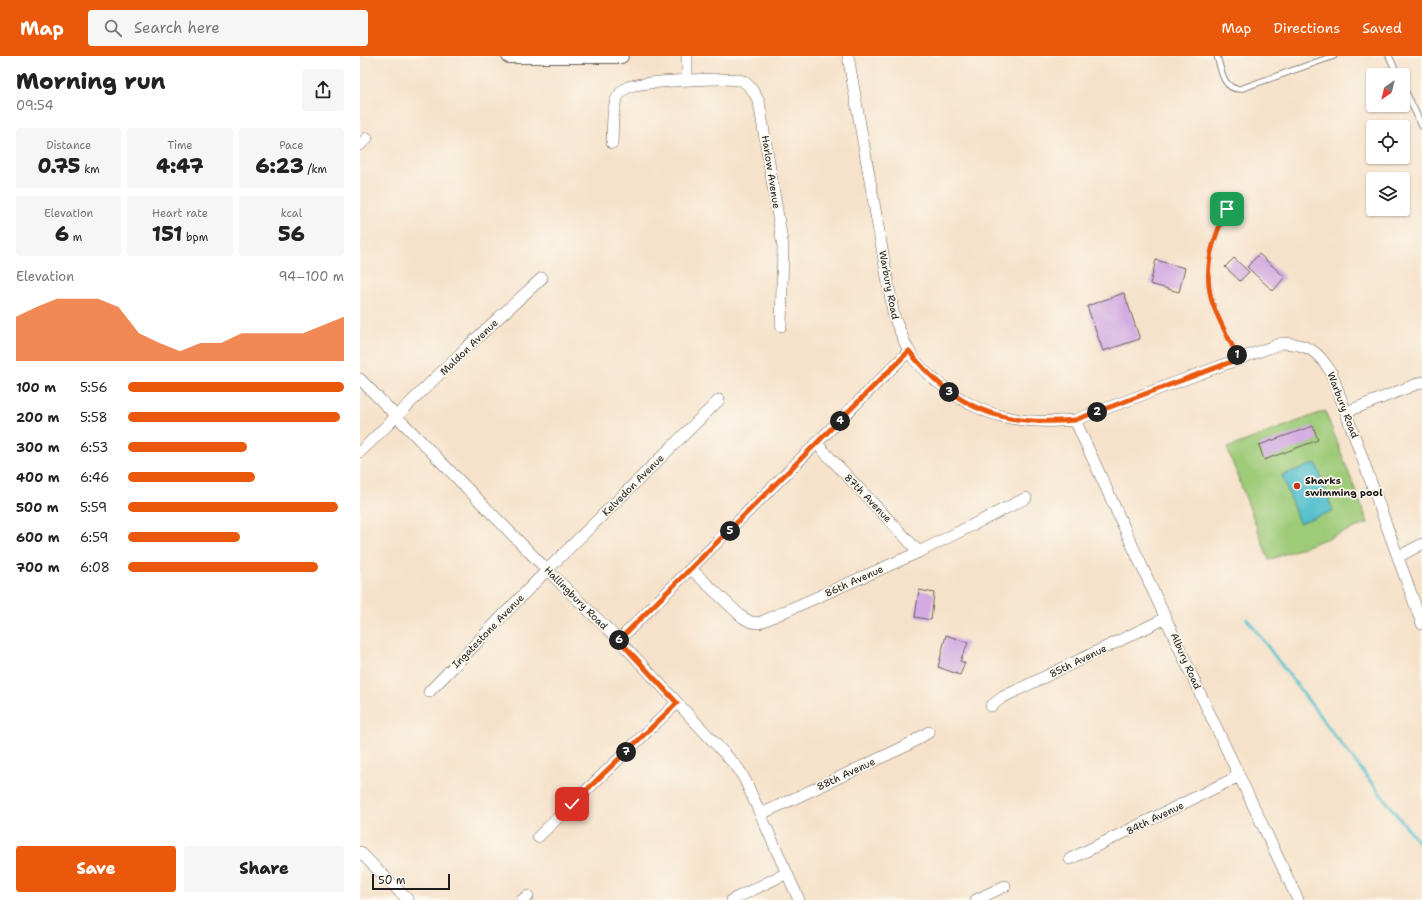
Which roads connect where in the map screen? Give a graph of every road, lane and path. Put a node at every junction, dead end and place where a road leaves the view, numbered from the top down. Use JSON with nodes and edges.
{"nodes":[{"id":1,"x":509,"y":56,"type":"edge"},
{"id":2,"x":621,"y":56,"type":"edge"},
{"id":3,"x":687,"y":56,"type":"edge"},
{"id":4,"x":848,"y":56,"type":"edge"},
{"id":5,"x":1217,"y":56,"type":"edge"},
{"id":6,"x":1334,"y":56,"type":"edge"},
{"id":7,"x":1389,"y":56,"type":"edge"},
{"id":8,"x":1395,"y":68,"type":"edge"},
{"id":9,"x":687,"y":80,"type":"junction"},
{"id":10,"x":1410,"y":101,"type":"edge"},
{"id":11,"x":1422,"y":126,"type":"edge"},
{"id":12,"x":612,"y":143,"type":"dead end"},
{"id":13,"x":1227,"y":209,"type":"dead end"},
{"id":14,"x":542,"y":278,"type":"dead end"},
{"id":15,"x":781,"y":326,"type":"dead end"},
{"id":16,"x":909,"y":351,"type":"junction"},
{"id":17,"x":1239,"y":359,"type":"junction"},
{"id":18,"x":360,"y":379,"type":"edge"},
{"id":19,"x":1422,"y":382,"type":"edge"},
{"id":20,"x":719,"y":400,"type":"dead end"},
{"id":21,"x":1346,"y":412,"type":"junction"},
{"id":22,"x":397,"y":416,"type":"junction"},
{"id":23,"x":1075,"y":420,"type":"junction"},
{"id":24,"x":817,"y":444,"type":"junction"},
{"id":25,"x":360,"y":452,"type":"edge"},
{"id":26,"x":1026,"y":498,"type":"dead end"},
{"id":27,"x":1422,"y":544,"type":"edge"},
{"id":28,"x":919,"y":552,"type":"junction"},
{"id":29,"x":1398,"y":557,"type":"junction"},
{"id":30,"x":691,"y":569,"type":"junction"},
{"id":31,"x":547,"y":570,"type":"junction"},
{"id":32,"x":1166,"y":618,"type":"junction"},
{"id":33,"x":1422,"y":624,"type":"edge"},
{"id":34,"x":619,"y":640,"type":"junction"},
{"id":35,"x":429,"y":692,"type":"dead end"},
{"id":36,"x":677,"y":703,"type":"junction"},
{"id":37,"x":991,"y":706,"type":"dead end"},
{"id":38,"x":929,"y":732,"type":"dead end"},
{"id":39,"x":1239,"y":776,"type":"junction"},
{"id":40,"x":761,"y":814,"type":"junction"},
{"id":41,"x":538,"y":837,"type":"dead end"},
{"id":42,"x":360,"y":852,"type":"edge"},
{"id":43,"x":1070,"y":859,"type":"dead end"},
{"id":44,"x":787,"y":873,"type":"junction"},
{"id":45,"x":1005,"y":886,"type":"dead end"},
{"id":46,"x":408,"y":900,"type":"edge"},
{"id":47,"x":732,"y":900,"type":"edge"},
{"id":48,"x":799,"y":900,"type":"edge"},
{"id":49,"x":976,"y":900,"type":"edge"},
{"id":50,"x":1298,"y":900,"type":"edge"}],
"edges":[{"from":1,"to":2,"type":"street"},
{"from":3,"to":9,"type":"street"},
{"from":4,"to":16,"type":"street","name":"Warbury Road"},
{"from":5,"to":6,"type":"lane"},
{"from":7,"to":8,"type":"lane"},
{"from":9,"to":12,"type":"street","name":"Harlow Avenue"},
{"from":9,"to":15,"type":"street","name":"Harlow Avenue"},
{"from":10,"to":11,"type":"lane"},
{"from":13,"to":17,"type":"lane"},
{"from":14,"to":22,"type":"street","name":"Maldon Avenue"},
{"from":16,"to":23,"type":"street","name":"Warbury Road"},
{"from":16,"to":24,"type":"street"},
{"from":17,"to":21,"type":"street","name":"Warbury Road"},
{"from":17,"to":23,"type":"street","name":"Warbury Road"},
{"from":18,"to":22,"type":"street","name":"Hallingbury Road"},
{"from":19,"to":21,"type":"street"},
{"from":20,"to":31,"type":"street","name":"Kelvedon Avenue"},
{"from":21,"to":29,"type":"street","name":"Warbury Road"},
{"from":22,"to":25,"type":"street","name":"Maldon Avenue"},
{"from":22,"to":31,"type":"street","name":"Hallingbury Road"},
{"from":23,"to":32,"type":"street","name":"Albury Road"},
{"from":24,"to":28,"type":"street","name":"87th Avenue"},
{"from":24,"to":30,"type":"street"},
{"from":26,"to":28,"type":"street","name":"86th Avenue"},
{"from":27,"to":29,"type":"street"},
{"from":28,"to":30,"type":"street","name":"86th Avenue"},
{"from":29,"to":33,"type":"street","name":"Warbury Road"},
{"from":30,"to":34,"type":"street"},
{"from":31,"to":34,"type":"street","name":"Hallingbury Road"},
{"from":31,"to":35,"type":"street","name":"Ingatestone Avenue"},
{"from":32,"to":37,"type":"street","name":"85th Avenue"},
{"from":32,"to":39,"type":"street","name":"Albury Road"},
{"from":34,"to":36,"type":"street","name":"Hallingbury Road"},
{"from":36,"to":40,"type":"street","name":"Hallingbury Road"},
{"from":36,"to":41,"type":"street"},
{"from":38,"to":40,"type":"street","name":"88th Avenue"},
{"from":39,"to":43,"type":"street","name":"84th Avenue"},
{"from":39,"to":50,"type":"street","name":"Albury Road"},
{"from":40,"to":44,"type":"street","name":"Hallingbury Road"},
{"from":42,"to":46,"type":"street"},
{"from":44,"to":47,"type":"street"},
{"from":44,"to":48,"type":"street","name":"Hallingbury Road"},
{"from":45,"to":49,"type":"street"}]}
